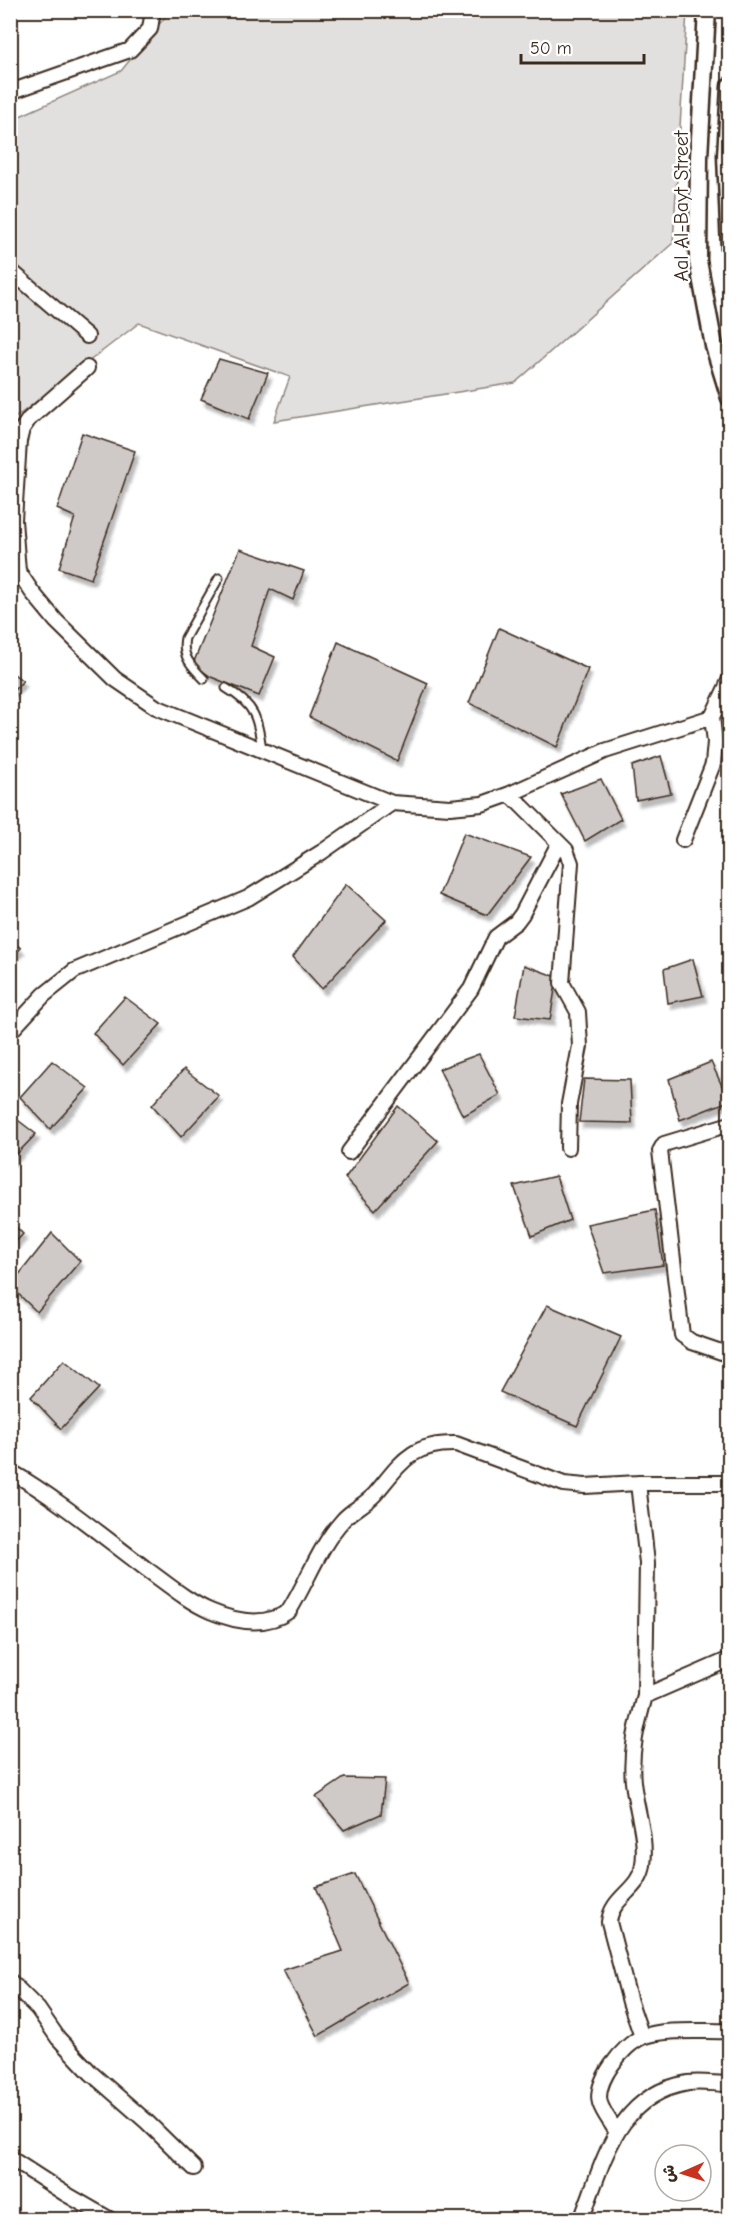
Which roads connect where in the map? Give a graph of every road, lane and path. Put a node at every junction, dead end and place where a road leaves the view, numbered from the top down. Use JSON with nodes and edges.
{"nodes":[{"id":1,"x":153,"y":10,"type":"edge"},
{"id":2,"x":707,"y":10,"type":"edge"},
{"id":3,"x":729,"y":86,"type":"edge"},
{"id":4,"x":10,"y":92,"type":"edge"},
{"id":5,"x":729,"y":249,"type":"edge"},
{"id":6,"x":10,"y":270,"type":"edge"},
{"id":7,"x":87,"y":336,"type":"dead end"},
{"id":8,"x":87,"y":368,"type":"dead end"},
{"id":9,"x":729,"y":398,"type":"edge"},
{"id":10,"x":219,"y":578,"type":"dead end"},
{"id":11,"x":204,"y":679,"type":"dead end"},
{"id":12,"x":729,"y":679,"type":"edge"},
{"id":13,"x":226,"y":688,"type":"dead end"},
{"id":14,"x":712,"y":717,"type":"junction"},
{"id":15,"x":262,"y":752,"type":"junction"},
{"id":16,"x":510,"y":794,"type":"junction"},
{"id":17,"x":392,"y":803,"type":"junction"},
{"id":18,"x":683,"y":840,"type":"dead end"},
{"id":19,"x":559,"y":843,"type":"junction"},
{"id":20,"x":10,"y":1032,"type":"edge"},
{"id":21,"x":729,"y":1125,"type":"edge"},
{"id":22,"x":568,"y":1149,"type":"dead end"},
{"id":23,"x":350,"y":1152,"type":"dead end"},
{"id":24,"x":729,"y":1355,"type":"edge"},
{"id":25,"x":10,"y":1471,"type":"edge"},
{"id":26,"x":638,"y":1483,"type":"junction"},
{"id":27,"x":729,"y":1483,"type":"edge"},
{"id":28,"x":729,"y":1659,"type":"edge"},
{"id":29,"x":645,"y":1696,"type":"junction"},
{"id":30,"x":10,"y":1981,"type":"edge"},
{"id":31,"x":729,"y":2031,"type":"edge"},
{"id":32,"x":642,"y":2037,"type":"junction"},
{"id":33,"x":729,"y":2084,"type":"edge"},
{"id":34,"x":616,"y":2131,"type":"junction"},
{"id":35,"x":10,"y":2158,"type":"edge"},
{"id":36,"x":194,"y":2168,"type":"dead end"},
{"id":37,"x":111,"y":2220,"type":"edge"},
{"id":38,"x":581,"y":2220,"type":"edge"}],
"edges":[{"from":1,"to":4,"type":"street"},
{"from":2,"to":9,"type":"street","name":"Aal Al-Bayt Street"},
{"from":3,"to":5,"type":"street"},
{"from":6,"to":7,"type":"street"},
{"from":8,"to":15,"type":"street"},
{"from":10,"to":11,"type":"lane"},
{"from":12,"to":14,"type":"street"},
{"from":13,"to":15,"type":"lane"},
{"from":14,"to":16,"type":"street"},
{"from":14,"to":18,"type":"street"},
{"from":15,"to":17,"type":"street"},
{"from":16,"to":17,"type":"street"},
{"from":16,"to":19,"type":"street"},
{"from":17,"to":20,"type":"street"},
{"from":19,"to":22,"type":"street"},
{"from":19,"to":23,"type":"street"},
{"from":21,"to":24,"type":"street"},
{"from":25,"to":26,"type":"street"},
{"from":26,"to":27,"type":"street"},
{"from":26,"to":29,"type":"street"},
{"from":28,"to":29,"type":"street"},
{"from":29,"to":32,"type":"street"},
{"from":30,"to":36,"type":"street"},
{"from":31,"to":32,"type":"street"},
{"from":32,"to":34,"type":"street"},
{"from":33,"to":34,"type":"street"},
{"from":34,"to":38,"type":"street"},
{"from":35,"to":37,"type":"street"}]}
